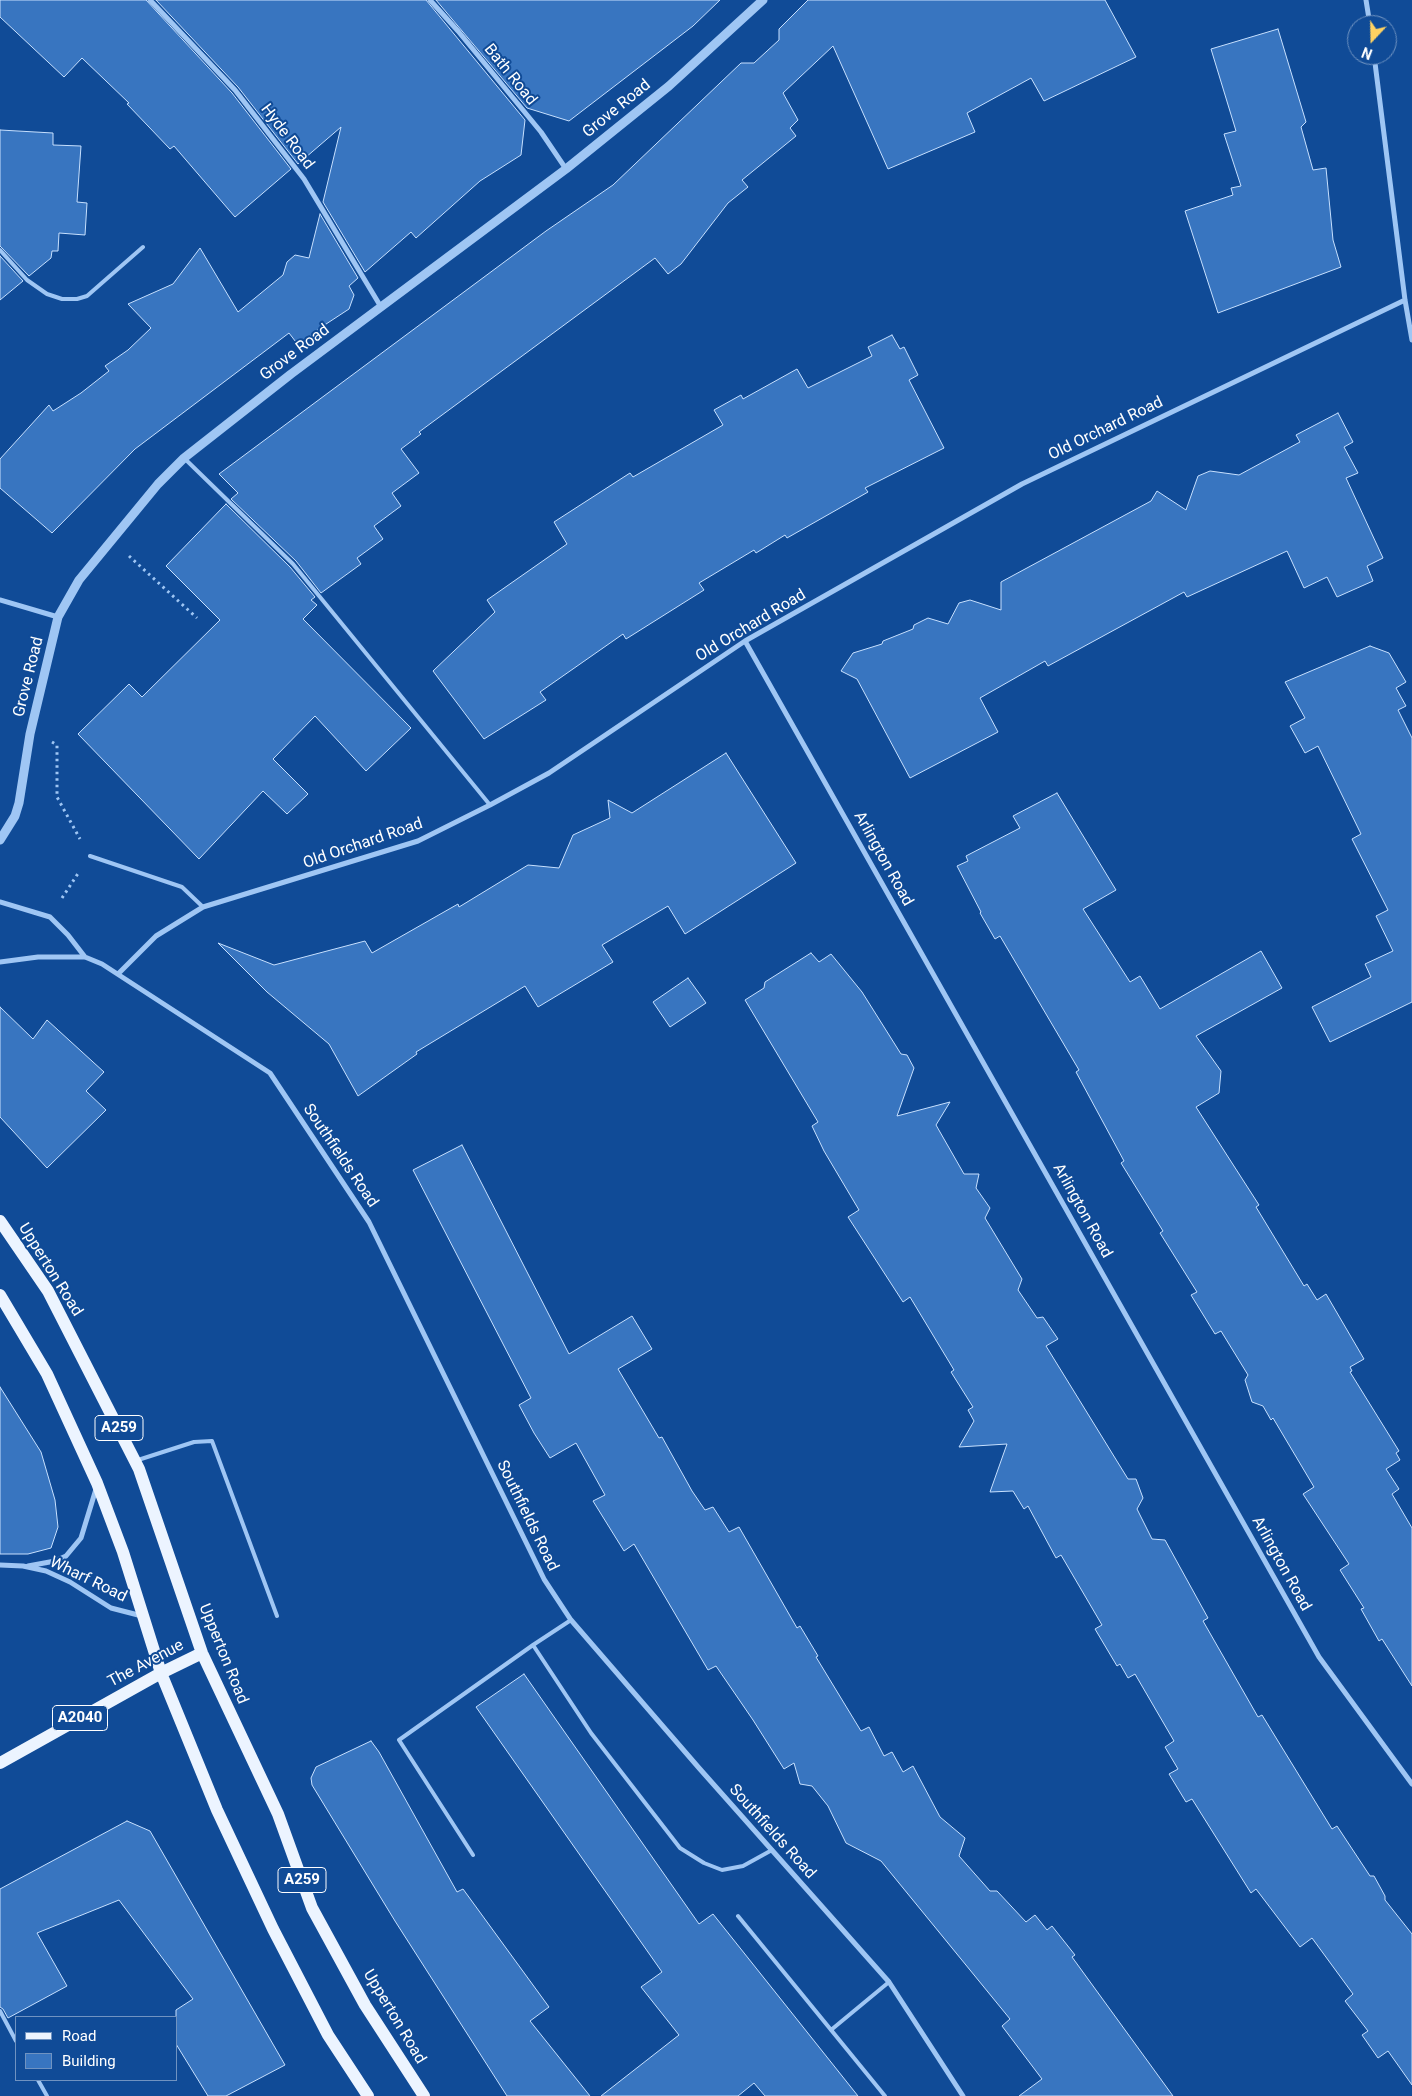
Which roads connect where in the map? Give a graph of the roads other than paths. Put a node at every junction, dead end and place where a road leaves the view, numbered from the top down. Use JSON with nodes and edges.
{"nodes":[{"id":1,"x":150,"y":0,"type":"edge"},
{"id":2,"x":430,"y":0,"type":"edge"},
{"id":3,"x":763,"y":0,"type":"edge"},
{"id":4,"x":1366,"y":0,"type":"edge"},
{"id":5,"x":1368,"y":15,"type":"edge"},
{"id":6,"x":1375,"y":65,"type":"edge"},
{"id":7,"x":566,"y":169,"type":"junction"},
{"id":8,"x":143,"y":247,"type":"dead end"},
{"id":9,"x":0,"y":250,"type":"edge"},
{"id":10,"x":1405,"y":300,"type":"junction"},
{"id":11,"x":381,"y":307,"type":"junction"},
{"id":12,"x":1412,"y":340,"type":"edge"},
{"id":13,"x":184,"y":458,"type":"junction"},
{"id":14,"x":0,"y":600,"type":"edge"},
{"id":15,"x":58,"y":617,"type":"junction"},
{"id":16,"x":745,"y":641,"type":"junction"},
{"id":17,"x":490,"y":804,"type":"junction"},
{"id":18,"x":0,"y":840,"type":"edge"},
{"id":19,"x":90,"y":856,"type":"road end"},
{"id":20,"x":0,"y":902,"type":"edge"},
{"id":21,"x":203,"y":908,"type":"junction"},
{"id":22,"x":85,"y":957,"type":"junction"},
{"id":23,"x":0,"y":962,"type":"edge"},
{"id":24,"x":118,"y":974,"type":"junction"},
{"id":25,"x":0,"y":1221,"type":"edge"},
{"id":26,"x":0,"y":1295,"type":"edge"},
{"id":27,"x":135,"y":1461,"type":"junction"},
{"id":28,"x":97,"y":1483,"type":"junction"},
{"id":29,"x":0,"y":1564,"type":"edge"},
{"id":30,"x":23,"y":1566,"type":"junction"},
{"id":31,"x":142,"y":1616,"type":"junction"},
{"id":32,"x":277,"y":1616,"type":"dead end"},
{"id":33,"x":572,"y":1620,"type":"junction"},
{"id":34,"x":533,"y":1646,"type":"junction"},
{"id":35,"x":202,"y":1653,"type":"junction"},
{"id":36,"x":161,"y":1673,"type":"junction"},
{"id":37,"x":0,"y":1764,"type":"edge"},
{"id":38,"x":1412,"y":1784,"type":"edge"},
{"id":39,"x":772,"y":1850,"type":"junction"},
{"id":40,"x":473,"y":1855,"type":"dead end"},
{"id":41,"x":738,"y":1916,"type":"dead end"},
{"id":42,"x":889,"y":1982,"type":"junction"},
{"id":43,"x":0,"y":2011,"type":"edge"},
{"id":44,"x":831,"y":2030,"type":"junction"},
{"id":45,"x":15,"y":2039,"type":"edge"},
{"id":46,"x":39,"y":2081,"type":"edge"},
{"id":47,"x":47,"y":2096,"type":"edge"},
{"id":48,"x":368,"y":2096,"type":"edge"},
{"id":49,"x":424,"y":2096,"type":"edge"},
{"id":50,"x":885,"y":2096,"type":"edge"},
{"id":51,"x":964,"y":2096,"type":"edge"}],
"edges":[{"from":1,"to":11,"type":"street","name":"Hyde Road"},
{"from":2,"to":7,"type":"street","name":"Bath Road"},
{"from":3,"to":7,"type":"street","name":"Grove Road"},
{"from":4,"to":5,"type":"street"},
{"from":6,"to":10,"type":"street"},
{"from":7,"to":11,"type":"street","name":"Grove Road"},
{"from":8,"to":9,"type":"lane"},
{"from":10,"to":12,"type":"street"},
{"from":10,"to":16,"type":"street","name":"Old Orchard Road"},
{"from":11,"to":13,"type":"street","name":"Grove Road"},
{"from":13,"to":15,"type":"street","name":"Grove Road"},
{"from":13,"to":17,"type":"lane"},
{"from":14,"to":15,"type":"street"},
{"from":15,"to":18,"type":"street","name":"Grove Road"},
{"from":16,"to":17,"type":"street","name":"Old Orchard Road"},
{"from":16,"to":38,"type":"street","name":"Arlington Road"},
{"from":17,"to":21,"type":"street","name":"Old Orchard Road"},
{"from":19,"to":21,"type":"lane"},
{"from":20,"to":22,"type":"street","name":"Southfields Road"},
{"from":21,"to":24,"type":"street","name":"Old Orchard Road"},
{"from":22,"to":23,"type":"street","name":"Southfields Road"},
{"from":22,"to":24,"type":"street","name":"Southfields Road"},
{"from":24,"to":33,"type":"street","name":"Southfields Road"},
{"from":25,"to":27,"type":"main road","name":"Upperton Road","number":"A259"},
{"from":26,"to":28,"type":"main road","number":"A259"},
{"from":27,"to":32,"type":"lane"},
{"from":27,"to":35,"type":"main road","name":"Upperton Road","number":"A259"},
{"from":28,"to":30,"type":"street","name":"Wharf Road"},
{"from":28,"to":31,"type":"main road","number":"A259"},
{"from":29,"to":30,"type":"street","name":"Wharf Road"},
{"from":30,"to":31,"type":"street","name":"Wharf Road"},
{"from":31,"to":36,"type":"main road","number":"A259"},
{"from":33,"to":34,"type":"lane"},
{"from":33,"to":39,"type":"street","name":"Southfields Road"},
{"from":34,"to":39,"type":"lane"},
{"from":34,"to":40,"type":"lane"},
{"from":35,"to":36,"type":"main road","name":"The Avenue","number":"A2040"},
{"from":35,"to":49,"type":"main road","name":"Upperton Road","number":"A259"},
{"from":36,"to":37,"type":"main road","name":"The Avenue","number":"A2040"},
{"from":36,"to":48,"type":"main road","number":"A259"},
{"from":39,"to":42,"type":"street","name":"Southfields Road"},
{"from":41,"to":44,"type":"lane"},
{"from":42,"to":44,"type":"lane"},
{"from":42,"to":51,"type":"street","name":"Southfields Road"},
{"from":43,"to":45,"type":"lane"},
{"from":44,"to":50,"type":"lane"},
{"from":46,"to":47,"type":"lane"}]}
